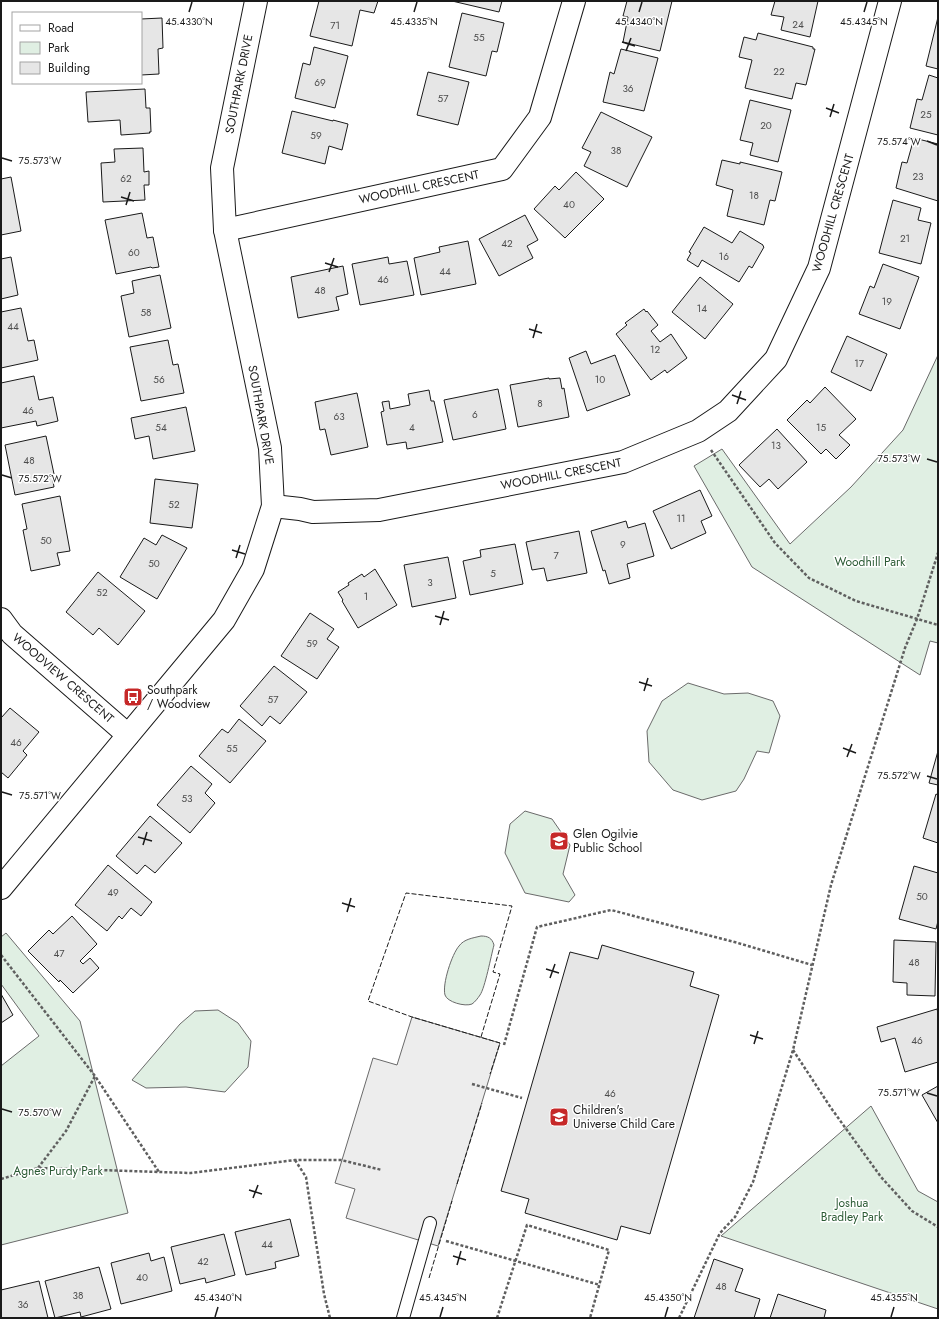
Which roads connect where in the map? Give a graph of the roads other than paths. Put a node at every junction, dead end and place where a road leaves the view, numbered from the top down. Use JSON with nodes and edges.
{"nodes":[{"id":1,"x":256,"y":1,"type":"edge"},
{"id":2,"x":574,"y":1,"type":"edge"},
{"id":3,"x":890,"y":1,"type":"edge"},
{"id":4,"x":225,"y":230,"type":"junction"},
{"id":5,"x":273,"y":506,"type":"junction"},
{"id":6,"x":1,"y":619,"type":"edge"},
{"id":7,"x":128,"y":734,"type":"junction"},
{"id":8,"x":1,"y":888,"type":"edge"},
{"id":9,"x":430,"y":1222,"type":"dead end"},
{"id":10,"x":403,"y":1318,"type":"edge"}],
"edges":[{"from":1,"to":4,"type":"street","name":"SOUTHPARK DRIVE"},
{"from":2,"to":4,"type":"street","name":"WOODHILL CRESCENT"},
{"from":3,"to":5,"type":"street","name":"WOODHILL CRESCENT"},
{"from":4,"to":5,"type":"street","name":"SOUTHPARK DRIVE"},
{"from":5,"to":7,"type":"street","name":"SOUTHPARK DRIVE"},
{"from":6,"to":7,"type":"street","name":"WOODVIEW CRESCENT"},
{"from":7,"to":8,"type":"street","name":"SOUTHPARK DRIVE"},
{"from":9,"to":10,"type":"lane"}]}
